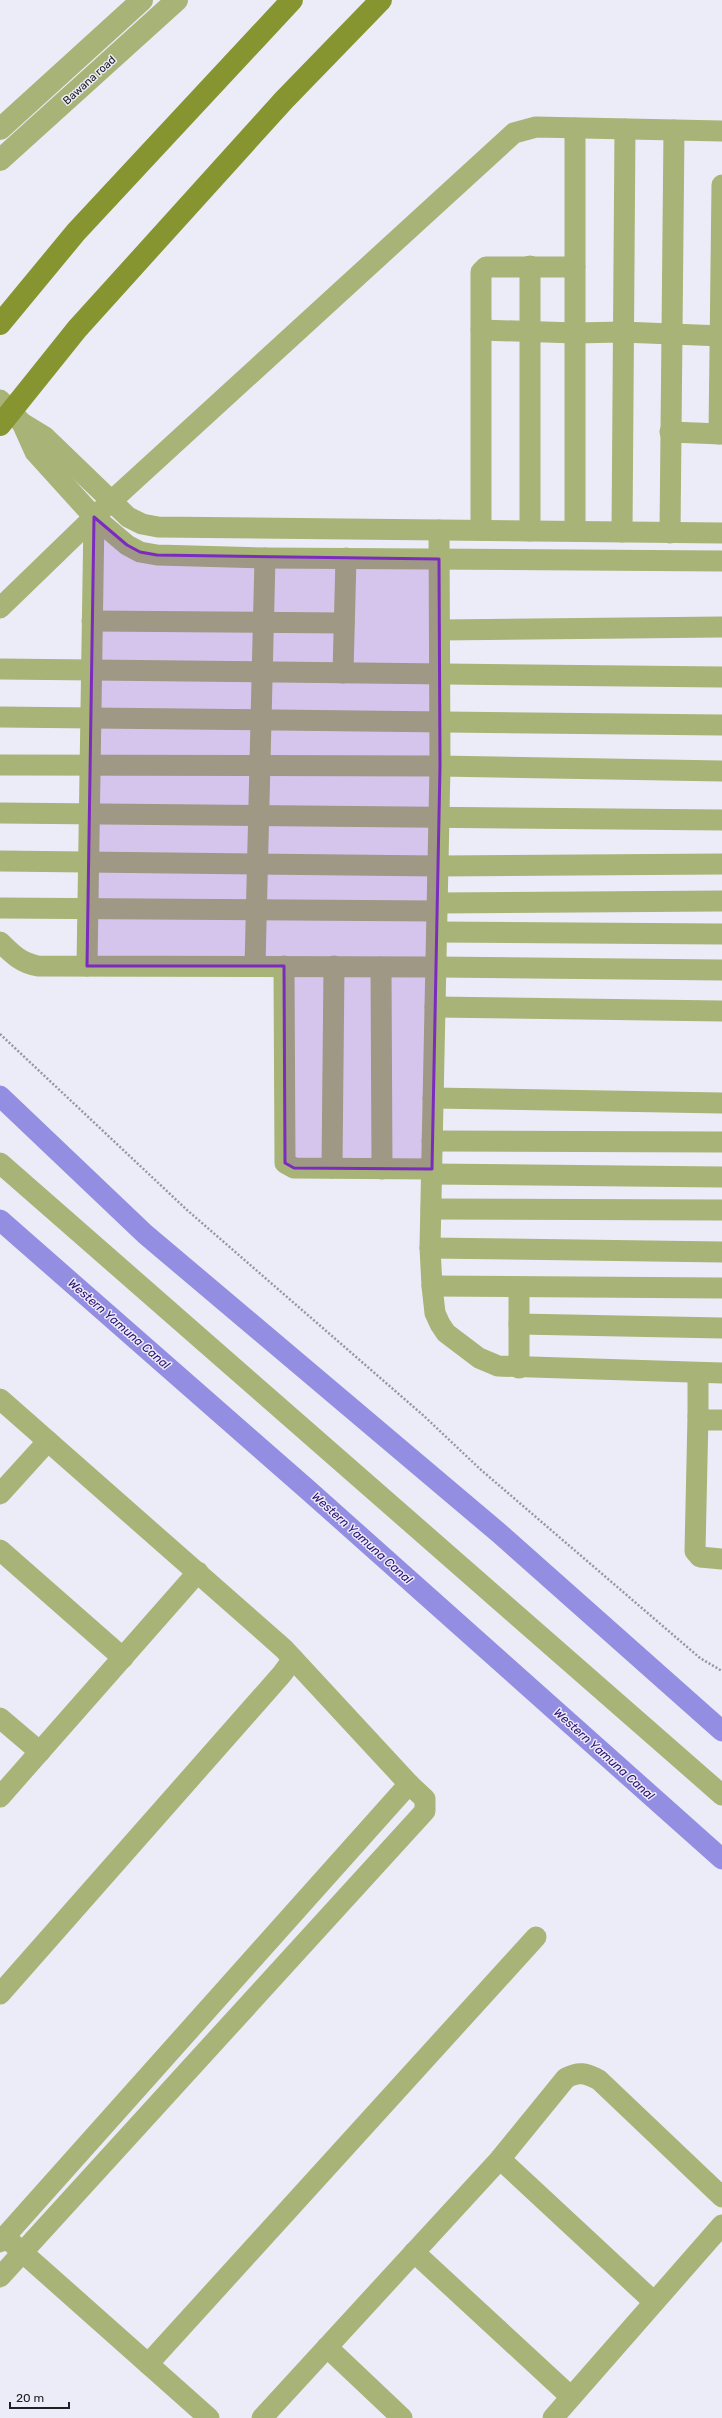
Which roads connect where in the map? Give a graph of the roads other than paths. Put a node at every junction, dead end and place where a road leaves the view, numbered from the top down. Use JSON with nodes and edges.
{"nodes":[{"id":1,"x":142,"y":0,"type":"edge"},
{"id":2,"x":177,"y":0,"type":"edge"},
{"id":3,"x":292,"y":0,"type":"edge"},
{"id":4,"x":381,"y":0,"type":"edge"},
{"id":5,"x":575,"y":128,"type":"junction"},
{"id":6,"x":0,"y":129,"type":"edge"},
{"id":7,"x":625,"y":129,"type":"junction"},
{"id":8,"x":674,"y":130,"type":"junction"},
{"id":9,"x":722,"y":131,"type":"edge"},
{"id":10,"x":0,"y":160,"type":"edge"},
{"id":11,"x":722,"y":185,"type":"edge"},
{"id":12,"x":530,"y":266,"type":"junction"},
{"id":13,"x":575,"y":267,"type":"junction"},
{"id":14,"x":0,"y":324,"type":"edge"},
{"id":15,"x":481,"y":330,"type":"junction"},
{"id":16,"x":530,"y":331,"type":"junction"},
{"id":17,"x":622,"y":332,"type":"junction"},
{"id":18,"x":574,"y":333,"type":"junction"},
{"id":19,"x":671,"y":334,"type":"junction"},
{"id":20,"x":721,"y":336,"type":"edge"},
{"id":21,"x":8,"y":415,"type":"edge"},
{"id":22,"x":670,"y":432,"type":"junction"},
{"id":23,"x":721,"y":434,"type":"edge"},
{"id":24,"x":110,"y":502,"type":"junction"},
{"id":25,"x":94,"y":517,"type":"junction"},
{"id":26,"x":440,"y":530,"type":"junction"},
{"id":27,"x":481,"y":530,"type":"junction"},
{"id":28,"x":530,"y":531,"type":"junction"},
{"id":29,"x":575,"y":531,"type":"junction"},
{"id":30,"x":622,"y":532,"type":"junction"},
{"id":31,"x":670,"y":533,"type":"junction"},
{"id":32,"x":722,"y":533,"type":"edge"},
{"id":33,"x":265,"y":558,"type":"junction"},
{"id":34,"x":346,"y":558,"type":"junction"},
{"id":35,"x":439,"y":559,"type":"junction"},
{"id":36,"x":722,"y":561,"type":"edge"},
{"id":37,"x":0,"y":608,"type":"edge"},
{"id":38,"x":92,"y":621,"type":"junction"},
{"id":39,"x":262,"y":622,"type":"junction"},
{"id":40,"x":344,"y":623,"type":"junction"},
{"id":41,"x":722,"y":627,"type":"edge"},
{"id":42,"x":440,"y":630,"type":"junction"},
{"id":43,"x":0,"y":669,"type":"edge"},
{"id":44,"x":92,"y":670,"type":"junction"},
{"id":45,"x":261,"y":672,"type":"junction"},
{"id":46,"x":343,"y":673,"type":"junction"},
{"id":47,"x":440,"y":674,"type":"junction"},
{"id":48,"x":722,"y":677,"type":"edge"},
{"id":49,"x":0,"y":717,"type":"edge"},
{"id":50,"x":91,"y":718,"type":"junction"},
{"id":51,"x":260,"y":719,"type":"junction"},
{"id":52,"x":440,"y":723,"type":"junction"},
{"id":53,"x":722,"y":725,"type":"edge"},
{"id":54,"x":0,"y":765,"type":"edge"},
{"id":55,"x":90,"y":765,"type":"junction"},
{"id":56,"x":259,"y":766,"type":"junction"},
{"id":57,"x":440,"y":766,"type":"junction"},
{"id":58,"x":722,"y":771,"type":"edge"},
{"id":59,"x":0,"y":813,"type":"edge"},
{"id":60,"x":89,"y":814,"type":"junction"},
{"id":61,"x":258,"y":816,"type":"junction"},
{"id":62,"x":439,"y":817,"type":"junction"},
{"id":63,"x":722,"y":820,"type":"edge"},
{"id":64,"x":0,"y":861,"type":"edge"},
{"id":65,"x":89,"y":862,"type":"junction"},
{"id":66,"x":257,"y":864,"type":"junction"},
{"id":67,"x":722,"y":864,"type":"edge"},
{"id":68,"x":438,"y":866,"type":"junction"},
{"id":69,"x":722,"y":901,"type":"edge"},
{"id":70,"x":437,"y":907,"type":"junction"},
{"id":71,"x":0,"y":908,"type":"edge"},
{"id":72,"x":88,"y":909,"type":"junction"},
{"id":73,"x":257,"y":910,"type":"junction"},
{"id":74,"x":437,"y":932,"type":"junction"},
{"id":75,"x":722,"y":934,"type":"edge"},
{"id":76,"x":0,"y":942,"type":"edge"},
{"id":77,"x":87,"y":966,"type":"junction"},
{"id":78,"x":255,"y":966,"type":"junction"},
{"id":79,"x":284,"y":966,"type":"junction"},
{"id":80,"x":334,"y":966,"type":"junction"},
{"id":81,"x":381,"y":966,"type":"junction"},
{"id":82,"x":436,"y":966,"type":"junction"},
{"id":83,"x":722,"y":970,"type":"edge"},
{"id":84,"x":435,"y":1007,"type":"junction"},
{"id":85,"x":722,"y":1011,"type":"edge"},
{"id":86,"x":433,"y":1098,"type":"junction"},
{"id":87,"x":722,"y":1103,"type":"edge"},
{"id":88,"x":432,"y":1141,"type":"junction"},
{"id":89,"x":722,"y":1142,"type":"edge"},
{"id":90,"x":0,"y":1163,"type":"edge"},
{"id":91,"x":332,"y":1168,"type":"junction"},
{"id":92,"x":382,"y":1169,"type":"junction"},
{"id":93,"x":432,"y":1171,"type":"junction"},
{"id":94,"x":722,"y":1177,"type":"edge"},
{"id":95,"x":431,"y":1208,"type":"junction"},
{"id":96,"x":722,"y":1210,"type":"edge"},
{"id":97,"x":430,"y":1248,"type":"junction"},
{"id":98,"x":722,"y":1252,"type":"edge"},
{"id":99,"x":432,"y":1286,"type":"junction"},
{"id":100,"x":519,"y":1287,"type":"junction"},
{"id":101,"x":722,"y":1288,"type":"edge"},
{"id":102,"x":519,"y":1324,"type":"junction"},
{"id":103,"x":722,"y":1328,"type":"edge"},
{"id":104,"x":519,"y":1368,"type":"junction"},
{"id":105,"x":698,"y":1373,"type":"junction"},
{"id":106,"x":722,"y":1373,"type":"edge"},
{"id":107,"x":0,"y":1399,"type":"edge"},
{"id":108,"x":698,"y":1416,"type":"junction"},
{"id":109,"x":722,"y":1420,"type":"edge"},
{"id":110,"x":48,"y":1441,"type":"junction"},
{"id":111,"x":0,"y":1494,"type":"edge"},
{"id":112,"x":0,"y":1550,"type":"edge"},
{"id":113,"x":722,"y":1559,"type":"edge"},
{"id":114,"x":198,"y":1572,"type":"junction"},
{"id":115,"x":123,"y":1658,"type":"junction"},
{"id":116,"x":293,"y":1659,"type":"junction"},
{"id":117,"x":0,"y":1718,"type":"edge"},
{"id":118,"x":40,"y":1752,"type":"junction"},
{"id":119,"x":409,"y":1784,"type":"junction"},
{"id":120,"x":722,"y":1794,"type":"edge"},
{"id":121,"x":0,"y":1797,"type":"edge"},
{"id":122,"x":536,"y":1937,"type":"dead end"},
{"id":123,"x":0,"y":1994,"type":"edge"},
{"id":124,"x":500,"y":2159,"type":"junction"},
{"id":125,"x":722,"y":2197,"type":"edge"},
{"id":126,"x":722,"y":2225,"type":"edge"},
{"id":127,"x":2,"y":2237,"type":"edge"},
{"id":128,"x":22,"y":2252,"type":"junction"},
{"id":129,"x":414,"y":2252,"type":"junction"},
{"id":130,"x":0,"y":2277,"type":"edge"},
{"id":131,"x":654,"y":2302,"type":"junction"},
{"id":132,"x":327,"y":2347,"type":"junction"},
{"id":133,"x":148,"y":2364,"type":"junction"},
{"id":134,"x":571,"y":2397,"type":"junction"},
{"id":135,"x":209,"y":2418,"type":"edge"},
{"id":136,"x":262,"y":2418,"type":"edge"},
{"id":137,"x":402,"y":2418,"type":"edge"},
{"id":138,"x":553,"y":2418,"type":"edge"}],
"edges":[{"from":1,"to":6,"type":"street"},
{"from":2,"to":10,"type":"street","name":"Bawana road"},
{"from":3,"to":14,"type":"main road"},
{"from":4,"to":21,"type":"main road"},
{"from":5,"to":7,"type":"street"},
{"from":5,"to":13,"type":"street"},
{"from":5,"to":24,"type":"street"},
{"from":7,"to":8,"type":"street"},
{"from":7,"to":17,"type":"street"},
{"from":8,"to":9,"type":"street"},
{"from":8,"to":19,"type":"street"},
{"from":11,"to":20,"type":"street"},
{"from":12,"to":13,"type":"street"},
{"from":12,"to":15,"type":"street"},
{"from":12,"to":16,"type":"street"},
{"from":13,"to":18,"type":"street"},
{"from":15,"to":16,"type":"street"},
{"from":15,"to":27,"type":"street"},
{"from":16,"to":18,"type":"street"},
{"from":16,"to":28,"type":"street"},
{"from":17,"to":18,"type":"street"},
{"from":17,"to":19,"type":"street"},
{"from":17,"to":30,"type":"street"},
{"from":18,"to":29,"type":"street"},
{"from":19,"to":20,"type":"street"},
{"from":19,"to":22,"type":"street"},
{"from":20,"to":23,"type":"street"},
{"from":21,"to":24,"type":"street"},
{"from":21,"to":25,"type":"street"},
{"from":22,"to":23,"type":"street"},
{"from":22,"to":31,"type":"street"},
{"from":24,"to":25,"type":"street"},
{"from":24,"to":26,"type":"street"},
{"from":25,"to":33,"type":"street"},
{"from":25,"to":37,"type":"street"},
{"from":25,"to":38,"type":"street"},
{"from":26,"to":27,"type":"street"},
{"from":26,"to":35,"type":"street"},
{"from":27,"to":28,"type":"street"},
{"from":28,"to":29,"type":"street"},
{"from":29,"to":30,"type":"street"},
{"from":30,"to":31,"type":"street"},
{"from":31,"to":32,"type":"street"},
{"from":33,"to":34,"type":"street"},
{"from":33,"to":39,"type":"street"},
{"from":34,"to":35,"type":"street"},
{"from":34,"to":40,"type":"street"},
{"from":35,"to":36,"type":"street"},
{"from":35,"to":42,"type":"street"},
{"from":38,"to":39,"type":"street"},
{"from":38,"to":44,"type":"street"},
{"from":39,"to":40,"type":"street"},
{"from":39,"to":45,"type":"street"},
{"from":40,"to":46,"type":"street"},
{"from":41,"to":42,"type":"street"},
{"from":42,"to":47,"type":"street"},
{"from":43,"to":44,"type":"street"},
{"from":44,"to":45,"type":"street"},
{"from":44,"to":50,"type":"street"},
{"from":45,"to":46,"type":"street"},
{"from":45,"to":51,"type":"street"},
{"from":46,"to":47,"type":"street"},
{"from":47,"to":48,"type":"street"},
{"from":47,"to":52,"type":"street"},
{"from":49,"to":50,"type":"street"},
{"from":50,"to":51,"type":"street"},
{"from":50,"to":55,"type":"street"},
{"from":51,"to":52,"type":"street"},
{"from":51,"to":56,"type":"street"},
{"from":52,"to":53,"type":"street"},
{"from":52,"to":57,"type":"street"},
{"from":54,"to":55,"type":"street"},
{"from":55,"to":56,"type":"street"},
{"from":55,"to":60,"type":"street"},
{"from":56,"to":57,"type":"street"},
{"from":56,"to":61,"type":"street"},
{"from":57,"to":58,"type":"street"},
{"from":57,"to":62,"type":"street"},
{"from":59,"to":60,"type":"street"},
{"from":60,"to":61,"type":"street"},
{"from":60,"to":65,"type":"street"},
{"from":61,"to":62,"type":"street"},
{"from":61,"to":66,"type":"street"},
{"from":62,"to":63,"type":"street"},
{"from":62,"to":68,"type":"street"},
{"from":64,"to":65,"type":"street"},
{"from":65,"to":66,"type":"street"},
{"from":65,"to":72,"type":"street"},
{"from":66,"to":68,"type":"street"},
{"from":66,"to":73,"type":"street"},
{"from":67,"to":68,"type":"street"},
{"from":68,"to":70,"type":"street"},
{"from":69,"to":70,"type":"street"},
{"from":70,"to":73,"type":"street"},
{"from":70,"to":74,"type":"street"},
{"from":71,"to":72,"type":"street"},
{"from":72,"to":73,"type":"street"},
{"from":72,"to":77,"type":"street"},
{"from":73,"to":78,"type":"street"},
{"from":74,"to":75,"type":"street"},
{"from":74,"to":82,"type":"street"},
{"from":76,"to":77,"type":"street"},
{"from":77,"to":78,"type":"street"},
{"from":78,"to":79,"type":"street"},
{"from":79,"to":80,"type":"street"},
{"from":79,"to":91,"type":"street"},
{"from":80,"to":81,"type":"street"},
{"from":80,"to":91,"type":"street"},
{"from":81,"to":82,"type":"street"},
{"from":81,"to":92,"type":"street"},
{"from":82,"to":83,"type":"street"},
{"from":82,"to":84,"type":"street"},
{"from":84,"to":85,"type":"street"},
{"from":84,"to":86,"type":"street"},
{"from":86,"to":87,"type":"street"},
{"from":86,"to":88,"type":"street"},
{"from":88,"to":89,"type":"street"},
{"from":88,"to":93,"type":"street"},
{"from":90,"to":120,"type":"street"},
{"from":91,"to":92,"type":"street"},
{"from":92,"to":93,"type":"street"},
{"from":93,"to":94,"type":"street"},
{"from":93,"to":95,"type":"street"},
{"from":95,"to":96,"type":"street"},
{"from":95,"to":97,"type":"street"},
{"from":97,"to":98,"type":"street"},
{"from":97,"to":99,"type":"street"},
{"from":99,"to":100,"type":"street"},
{"from":99,"to":104,"type":"street"},
{"from":100,"to":101,"type":"street"},
{"from":100,"to":102,"type":"street"},
{"from":102,"to":103,"type":"street"},
{"from":102,"to":104,"type":"street"},
{"from":104,"to":105,"type":"street"},
{"from":105,"to":106,"type":"street"},
{"from":105,"to":108,"type":"street"},
{"from":107,"to":110,"type":"street"},
{"from":108,"to":109,"type":"street"},
{"from":108,"to":113,"type":"street"},
{"from":110,"to":111,"type":"street"},
{"from":110,"to":114,"type":"street"},
{"from":112,"to":115,"type":"street"},
{"from":114,"to":115,"type":"street"},
{"from":114,"to":116,"type":"street"},
{"from":115,"to":118,"type":"street"},
{"from":116,"to":119,"type":"street"},
{"from":116,"to":123,"type":"street"},
{"from":117,"to":118,"type":"street"},
{"from":118,"to":121,"type":"street"},
{"from":119,"to":127,"type":"street"},
{"from":119,"to":128,"type":"street"},
{"from":122,"to":133,"type":"street"},
{"from":124,"to":125,"type":"street"},
{"from":124,"to":129,"type":"street"},
{"from":124,"to":131,"type":"street"},
{"from":126,"to":131,"type":"street"},
{"from":127,"to":128,"type":"street"},
{"from":128,"to":130,"type":"street"},
{"from":128,"to":133,"type":"street"},
{"from":129,"to":132,"type":"street"},
{"from":129,"to":134,"type":"street"},
{"from":131,"to":134,"type":"street"},
{"from":132,"to":136,"type":"street"},
{"from":132,"to":137,"type":"street"},
{"from":133,"to":135,"type":"street"},
{"from":134,"to":138,"type":"street"}]}
